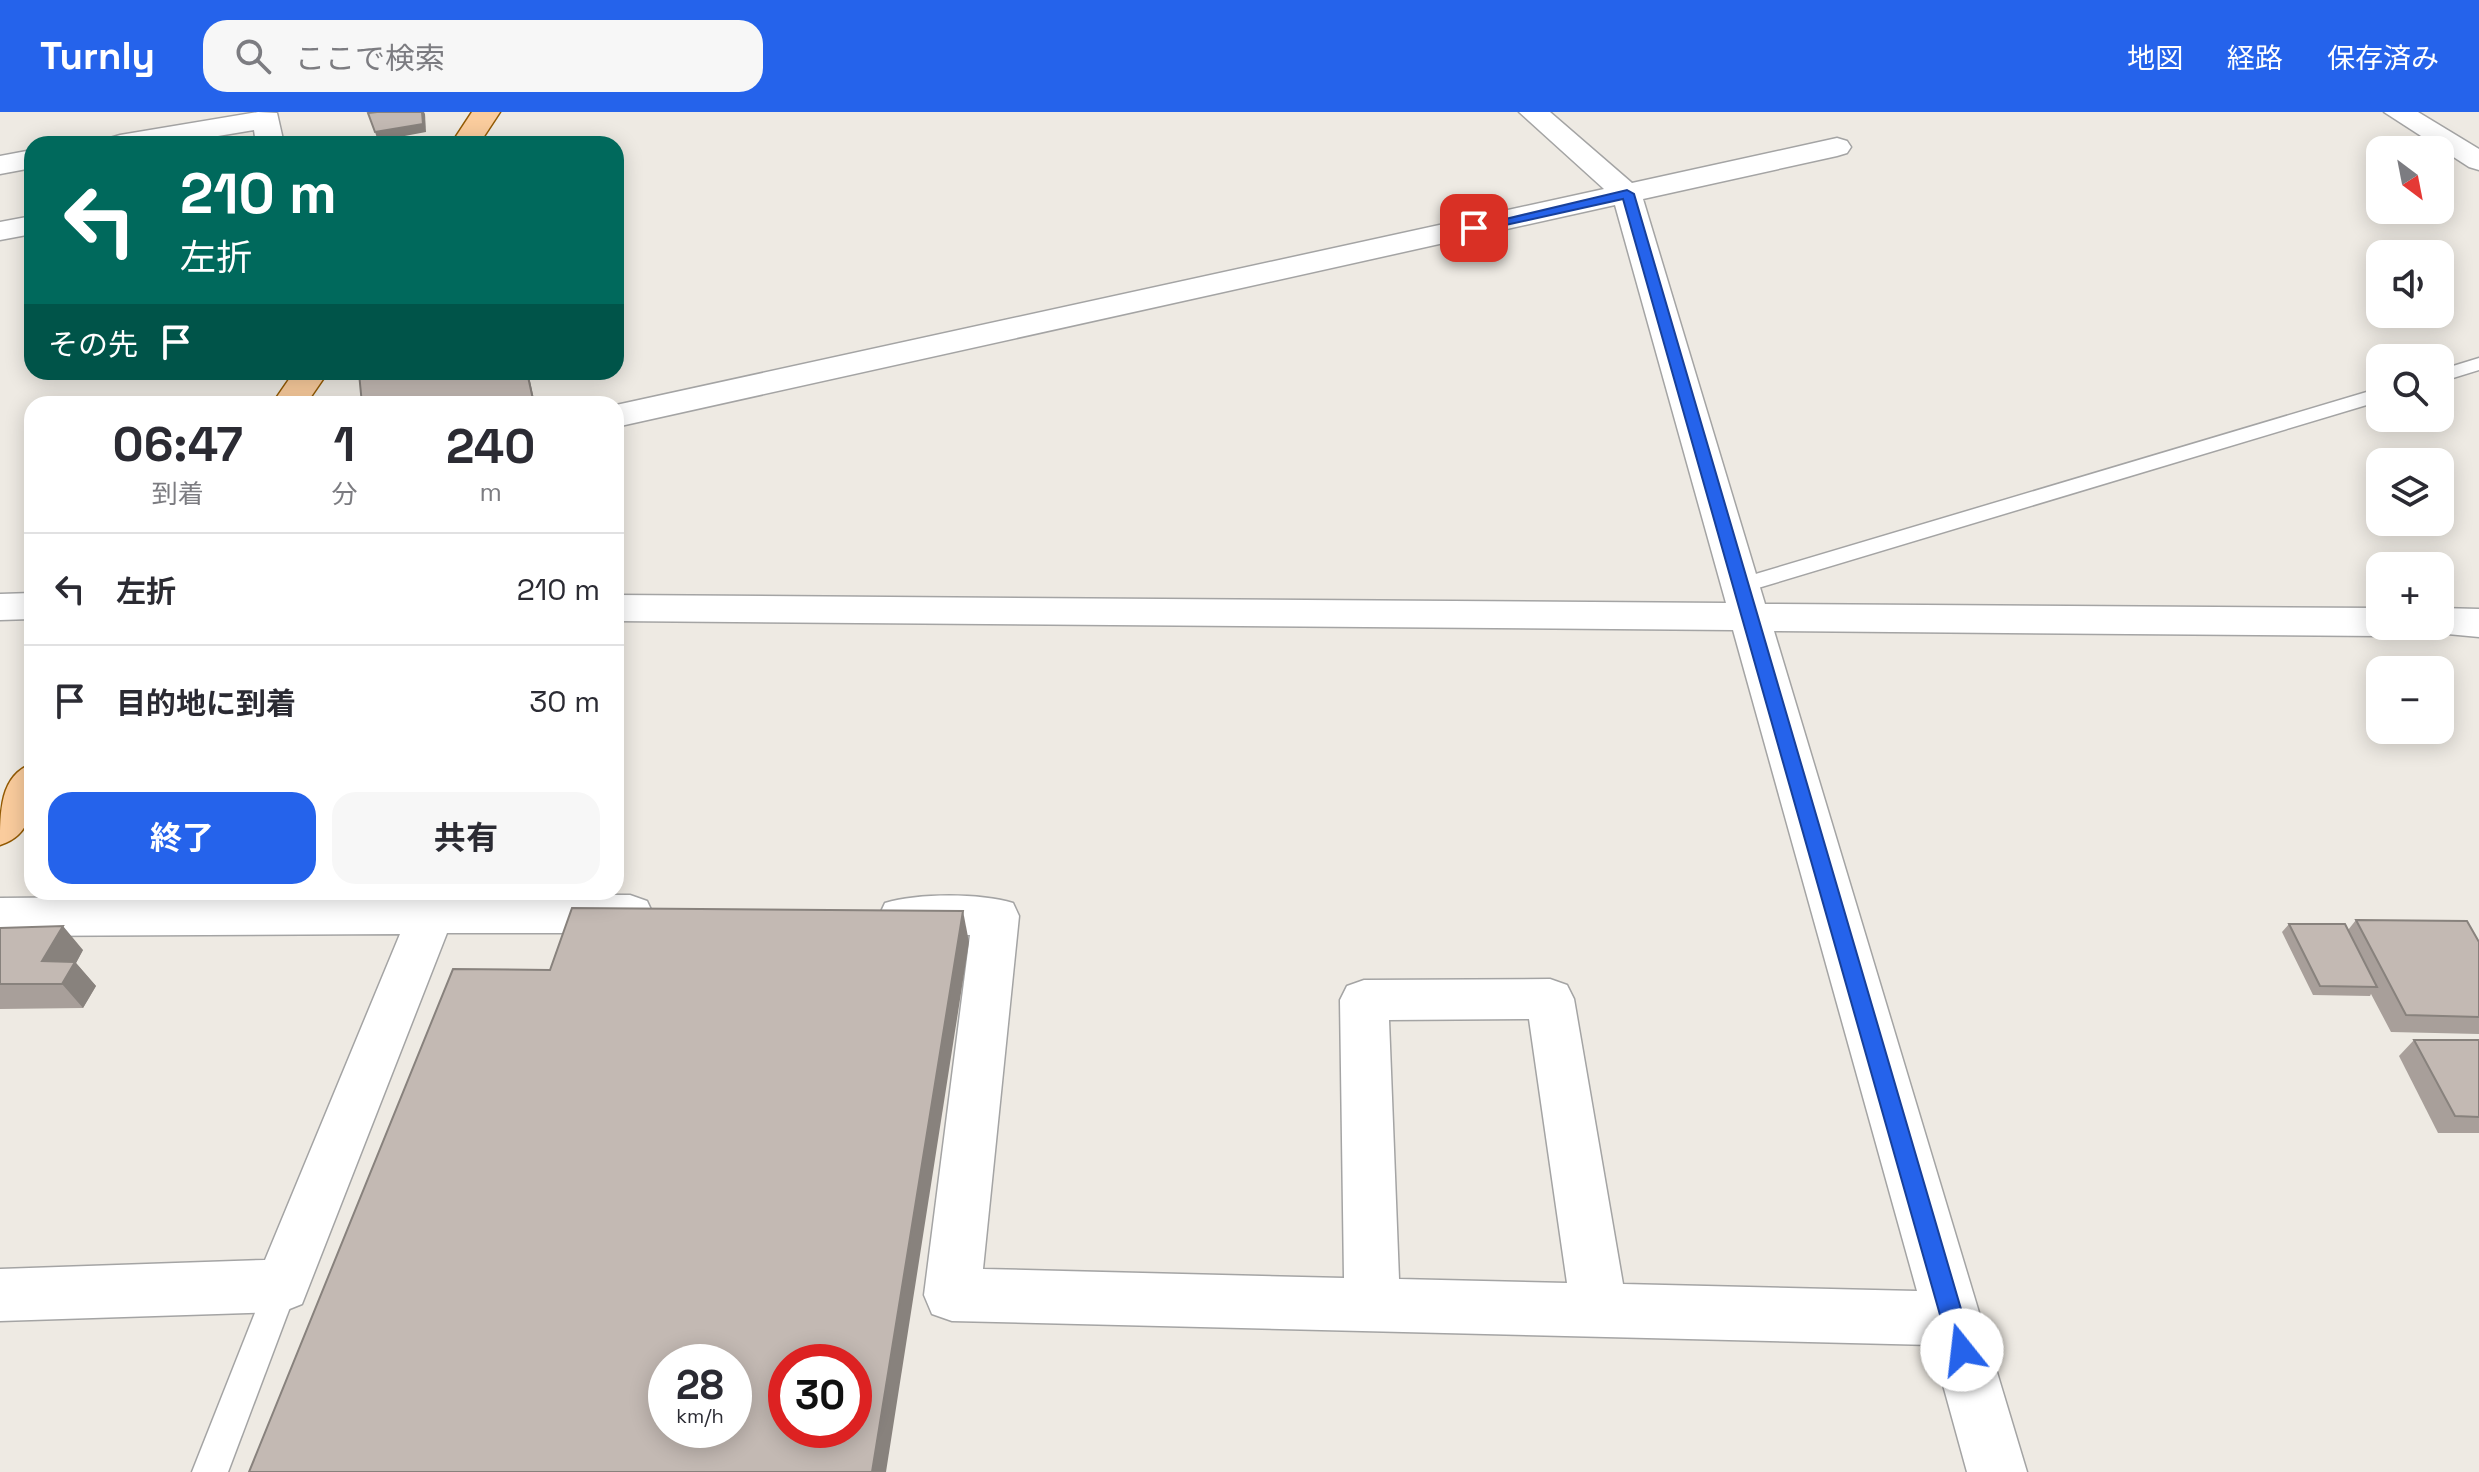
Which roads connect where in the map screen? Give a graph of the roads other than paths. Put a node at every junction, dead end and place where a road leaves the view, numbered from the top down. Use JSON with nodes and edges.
{"nodes":[{"id":1,"x":486,"y":112,"type":"edge"},
{"id":2,"x":1533,"y":112,"type":"edge"},
{"id":3,"x":2398,"y":112,"type":"edge"},
{"id":4,"x":167,"y":136,"type":"edge"},
{"id":5,"x":269,"y":136,"type":"edge"},
{"id":6,"x":470,"y":136,"type":"edge"},
{"id":7,"x":1837,"y":147,"type":"dead end"},
{"id":8,"x":24,"y":160,"type":"edge"},
{"id":9,"x":2479,"y":161,"type":"edge"},
{"id":10,"x":0,"y":165,"type":"edge"},
{"id":11,"x":1627,"y":194,"type":"junction"},
{"id":12,"x":24,"y":226,"type":"edge"},
{"id":13,"x":0,"y":231,"type":"edge"},
{"id":14,"x":2479,"y":364,"type":"edge"},
{"id":15,"x":2454,"y":372,"type":"edge"},
{"id":16,"x":2366,"y":399,"type":"edge"},
{"id":17,"x":624,"y":414,"type":"edge"},
{"id":18,"x":1745,"y":602,"type":"junction"},
{"id":19,"x":24,"y":606,"type":"edge"},
{"id":20,"x":0,"y":607,"type":"edge"},
{"id":21,"x":624,"y":608,"type":"edge"},
{"id":22,"x":2366,"y":622,"type":"edge"},
{"id":23,"x":2454,"y":622,"type":"edge"},
{"id":24,"x":2479,"y":623,"type":"edge"},
{"id":25,"x":24,"y":792,"type":"edge"},
{"id":26,"x":0,"y":828,"type":"edge"},
{"id":27,"x":432,"y":913,"type":"junction"},
{"id":28,"x":683,"y":915,"type":"edge"},
{"id":29,"x":855,"y":916,"type":"edge"},
{"id":30,"x":0,"y":917,"type":"edge"},
{"id":31,"x":282,"y":1286,"type":"junction"},
{"id":32,"x":0,"y":1295,"type":"edge"},
{"id":33,"x":1372,"y":1306,"type":"junction"},
{"id":34,"x":1599,"y":1311,"type":"junction"},
{"id":35,"x":1953,"y":1319,"type":"junction"},
{"id":36,"x":210,"y":1472,"type":"edge"},
{"id":37,"x":1997,"y":1472,"type":"edge"}],
"edges":[{"from":1,"to":6,"type":"main road"},
{"from":2,"to":11,"type":"street"},
{"from":3,"to":9,"type":"street"},
{"from":4,"to":5,"type":"street"},
{"from":7,"to":11,"type":"street"},
{"from":8,"to":10,"type":"street"},
{"from":11,"to":17,"type":"street"},
{"from":11,"to":18,"type":"street"},
{"from":12,"to":13,"type":"street"},
{"from":14,"to":15,"type":"lane"},
{"from":16,"to":18,"type":"lane"},
{"from":18,"to":21,"type":"street"},
{"from":18,"to":22,"type":"street"},
{"from":18,"to":35,"type":"street"},
{"from":19,"to":20,"type":"street"},
{"from":23,"to":24,"type":"street"},
{"from":25,"to":26,"type":"main road"},
{"from":27,"to":28,"type":"street"},
{"from":27,"to":30,"type":"street"},
{"from":27,"to":31,"type":"street"},
{"from":29,"to":33,"type":"street"},
{"from":31,"to":32,"type":"street"},
{"from":31,"to":36,"type":"lane"},
{"from":33,"to":34,"type":"street"},
{"from":33,"to":34,"type":"street"},
{"from":34,"to":35,"type":"street"},
{"from":35,"to":37,"type":"street"}]}
